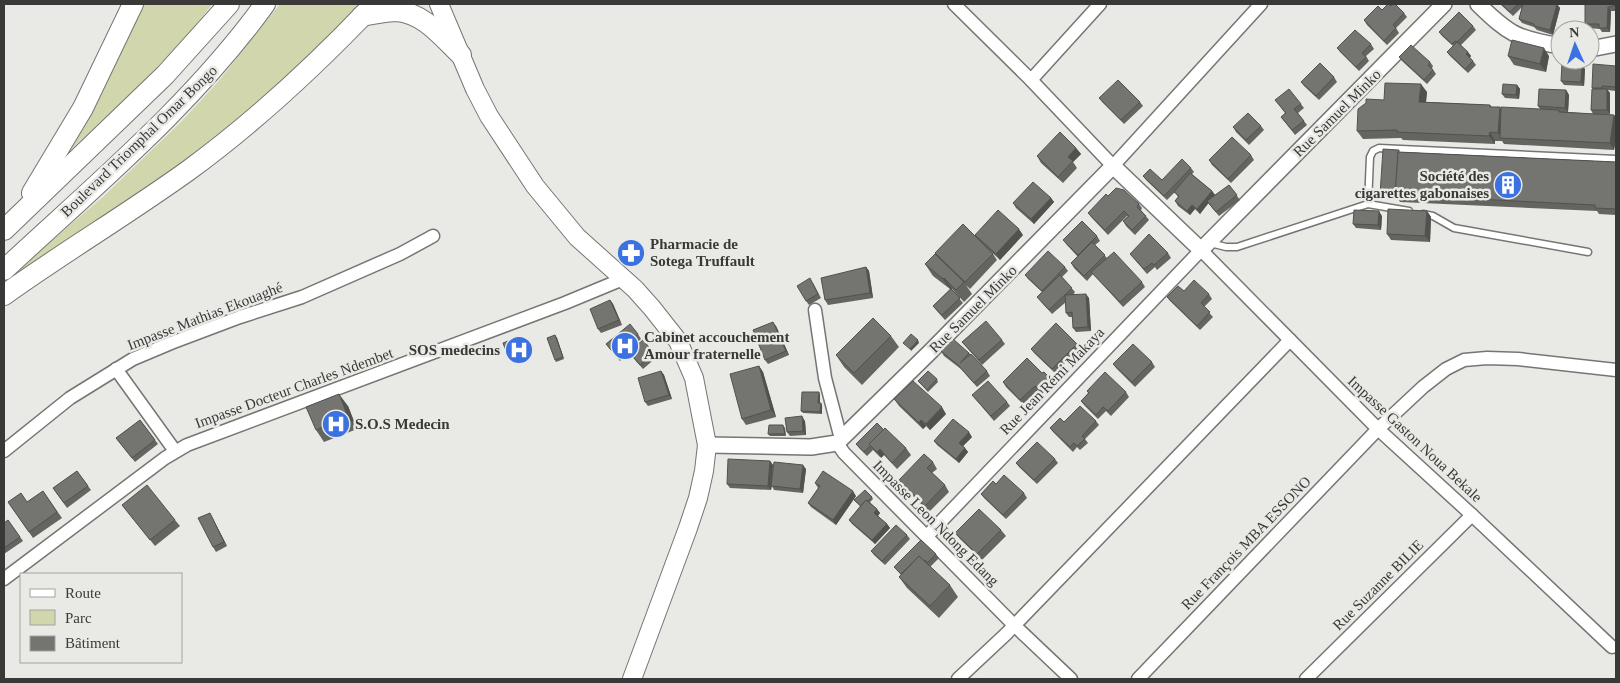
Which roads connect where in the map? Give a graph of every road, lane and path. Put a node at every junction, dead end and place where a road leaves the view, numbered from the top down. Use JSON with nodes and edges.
{"nodes":[{"id":1,"x":133,"y":4,"type":"edge"},
{"id":2,"x":229,"y":4,"type":"edge"},
{"id":3,"x":265,"y":4,"type":"edge"},
{"id":4,"x":439,"y":4,"type":"edge"},
{"id":5,"x":954,"y":4,"type":"edge"},
{"id":6,"x":1100,"y":4,"type":"edge"},
{"id":7,"x":1261,"y":4,"type":"edge"},
{"id":8,"x":1444,"y":4,"type":"edge"},
{"id":9,"x":1478,"y":4,"type":"edge"},
{"id":10,"x":368,"y":10,"type":"edge"},
{"id":11,"x":1550,"y":44,"type":"edge"},
{"id":12,"x":1616,"y":44,"type":"edge"},
{"id":13,"x":1600,"y":47,"type":"edge"},
{"id":14,"x":461,"y":55,"type":"junction"},
{"id":15,"x":1031,"y":80,"type":"junction"},
{"id":16,"x":1616,"y":159,"type":"edge"},
{"id":17,"x":1113,"y":166,"type":"junction"},
{"id":18,"x":1368,"y":204,"type":"junction"},
{"id":19,"x":11,"y":223,"type":"edge"},
{"id":20,"x":434,"y":236,"type":"dead end"},
{"id":21,"x":1205,"y":246,"type":"junction"},
{"id":22,"x":1588,"y":252,"type":"dead end"},
{"id":23,"x":4,"y":270,"type":"edge"},
{"id":24,"x":623,"y":279,"type":"junction"},
{"id":25,"x":4,"y":295,"type":"edge"},
{"id":26,"x":815,"y":310,"type":"dead end"},
{"id":27,"x":1290,"y":340,"type":"junction"},
{"id":28,"x":116,"y":369,"type":"junction"},
{"id":29,"x":1616,"y":370,"type":"edge"},
{"id":30,"x":1378,"y":429,"type":"junction"},
{"id":31,"x":839,"y":441,"type":"junction"},
{"id":32,"x":707,"y":445,"type":"junction"},
{"id":33,"x":4,"y":451,"type":"edge"},
{"id":34,"x":176,"y":451,"type":"junction"},
{"id":35,"x":1472,"y":515,"type":"junction"},
{"id":36,"x":927,"y":536,"type":"junction"},
{"id":37,"x":4,"y":579,"type":"edge"},
{"id":38,"x":1014,"y":625,"type":"junction"},
{"id":39,"x":1612,"y":647,"type":"dead end"},
{"id":40,"x":632,"y":679,"type":"edge"},
{"id":41,"x":958,"y":679,"type":"edge"},
{"id":42,"x":1071,"y":679,"type":"edge"},
{"id":43,"x":1138,"y":679,"type":"edge"},
{"id":44,"x":1306,"y":679,"type":"edge"}],
"edges":[{"from":1,"to":19,"type":"main road"},
{"from":2,"to":19,"type":"main road","name":"Boulevard Triomphal Omar Bongo"},
{"from":3,"to":23,"type":"main road","name":"Boulevard Triomphal Omar Bongo"},
{"from":4,"to":14,"type":"main road"},
{"from":5,"to":15,"type":"street"},
{"from":6,"to":15,"type":"street"},
{"from":7,"to":17,"type":"street"},
{"from":8,"to":21,"type":"street","name":"Rue Samuel Minko"},
{"from":9,"to":11,"type":"street"},
{"from":10,"to":14,"type":"main road"},
{"from":10,"to":25,"type":"main road"},
{"from":12,"to":13,"type":"street"},
{"from":14,"to":24,"type":"main road"},
{"from":15,"to":17,"type":"street"},
{"from":16,"to":18,"type":"lane"},
{"from":17,"to":21,"type":"street"},
{"from":17,"to":31,"type":"street","name":"Rue Samuel Minko"},
{"from":18,"to":21,"type":"lane"},
{"from":18,"to":22,"type":"lane"},
{"from":20,"to":28,"type":"street","name":"Impasse Mathias Ekouaghé"},
{"from":21,"to":27,"type":"street","name":"Impasse Gaston Noua Bekale"},
{"from":21,"to":36,"type":"street","name":"Rue Jean Rémi Makaya"},
{"from":24,"to":32,"type":"main road"},
{"from":24,"to":34,"type":"street","name":"Impasse Docteur Charles Ndembet"},
{"from":26,"to":31,"type":"street"},
{"from":27,"to":30,"type":"street","name":"Impasse Gaston Noua Bekale"},
{"from":27,"to":38,"type":"street"},
{"from":28,"to":33,"type":"street","name":"Impasse Mathias Ekouaghé"},
{"from":28,"to":34,"type":"street"},
{"from":29,"to":30,"type":"street","name":"Rue François MBA ESSONO"},
{"from":30,"to":35,"type":"street","name":"Impasse Gaston Noua Bekale"},
{"from":30,"to":43,"type":"street","name":"Rue François MBA ESSONO"},
{"from":31,"to":32,"type":"street"},
{"from":31,"to":36,"type":"street","name":"Impasse Leon Ndong Edang"},
{"from":32,"to":40,"type":"main road"},
{"from":34,"to":37,"type":"street","name":"Impasse Docteur Charles Ndembet"},
{"from":35,"to":39,"type":"street","name":"Impasse Gaston Noua Bekale"},
{"from":35,"to":44,"type":"street","name":"Rue Suzanne BILIE"},
{"from":36,"to":38,"type":"street","name":"Impasse Leon Ndong Edang"},
{"from":38,"to":41,"type":"street"},
{"from":38,"to":42,"type":"street","name":"Impasse Leon Ndong Edang"}]}
